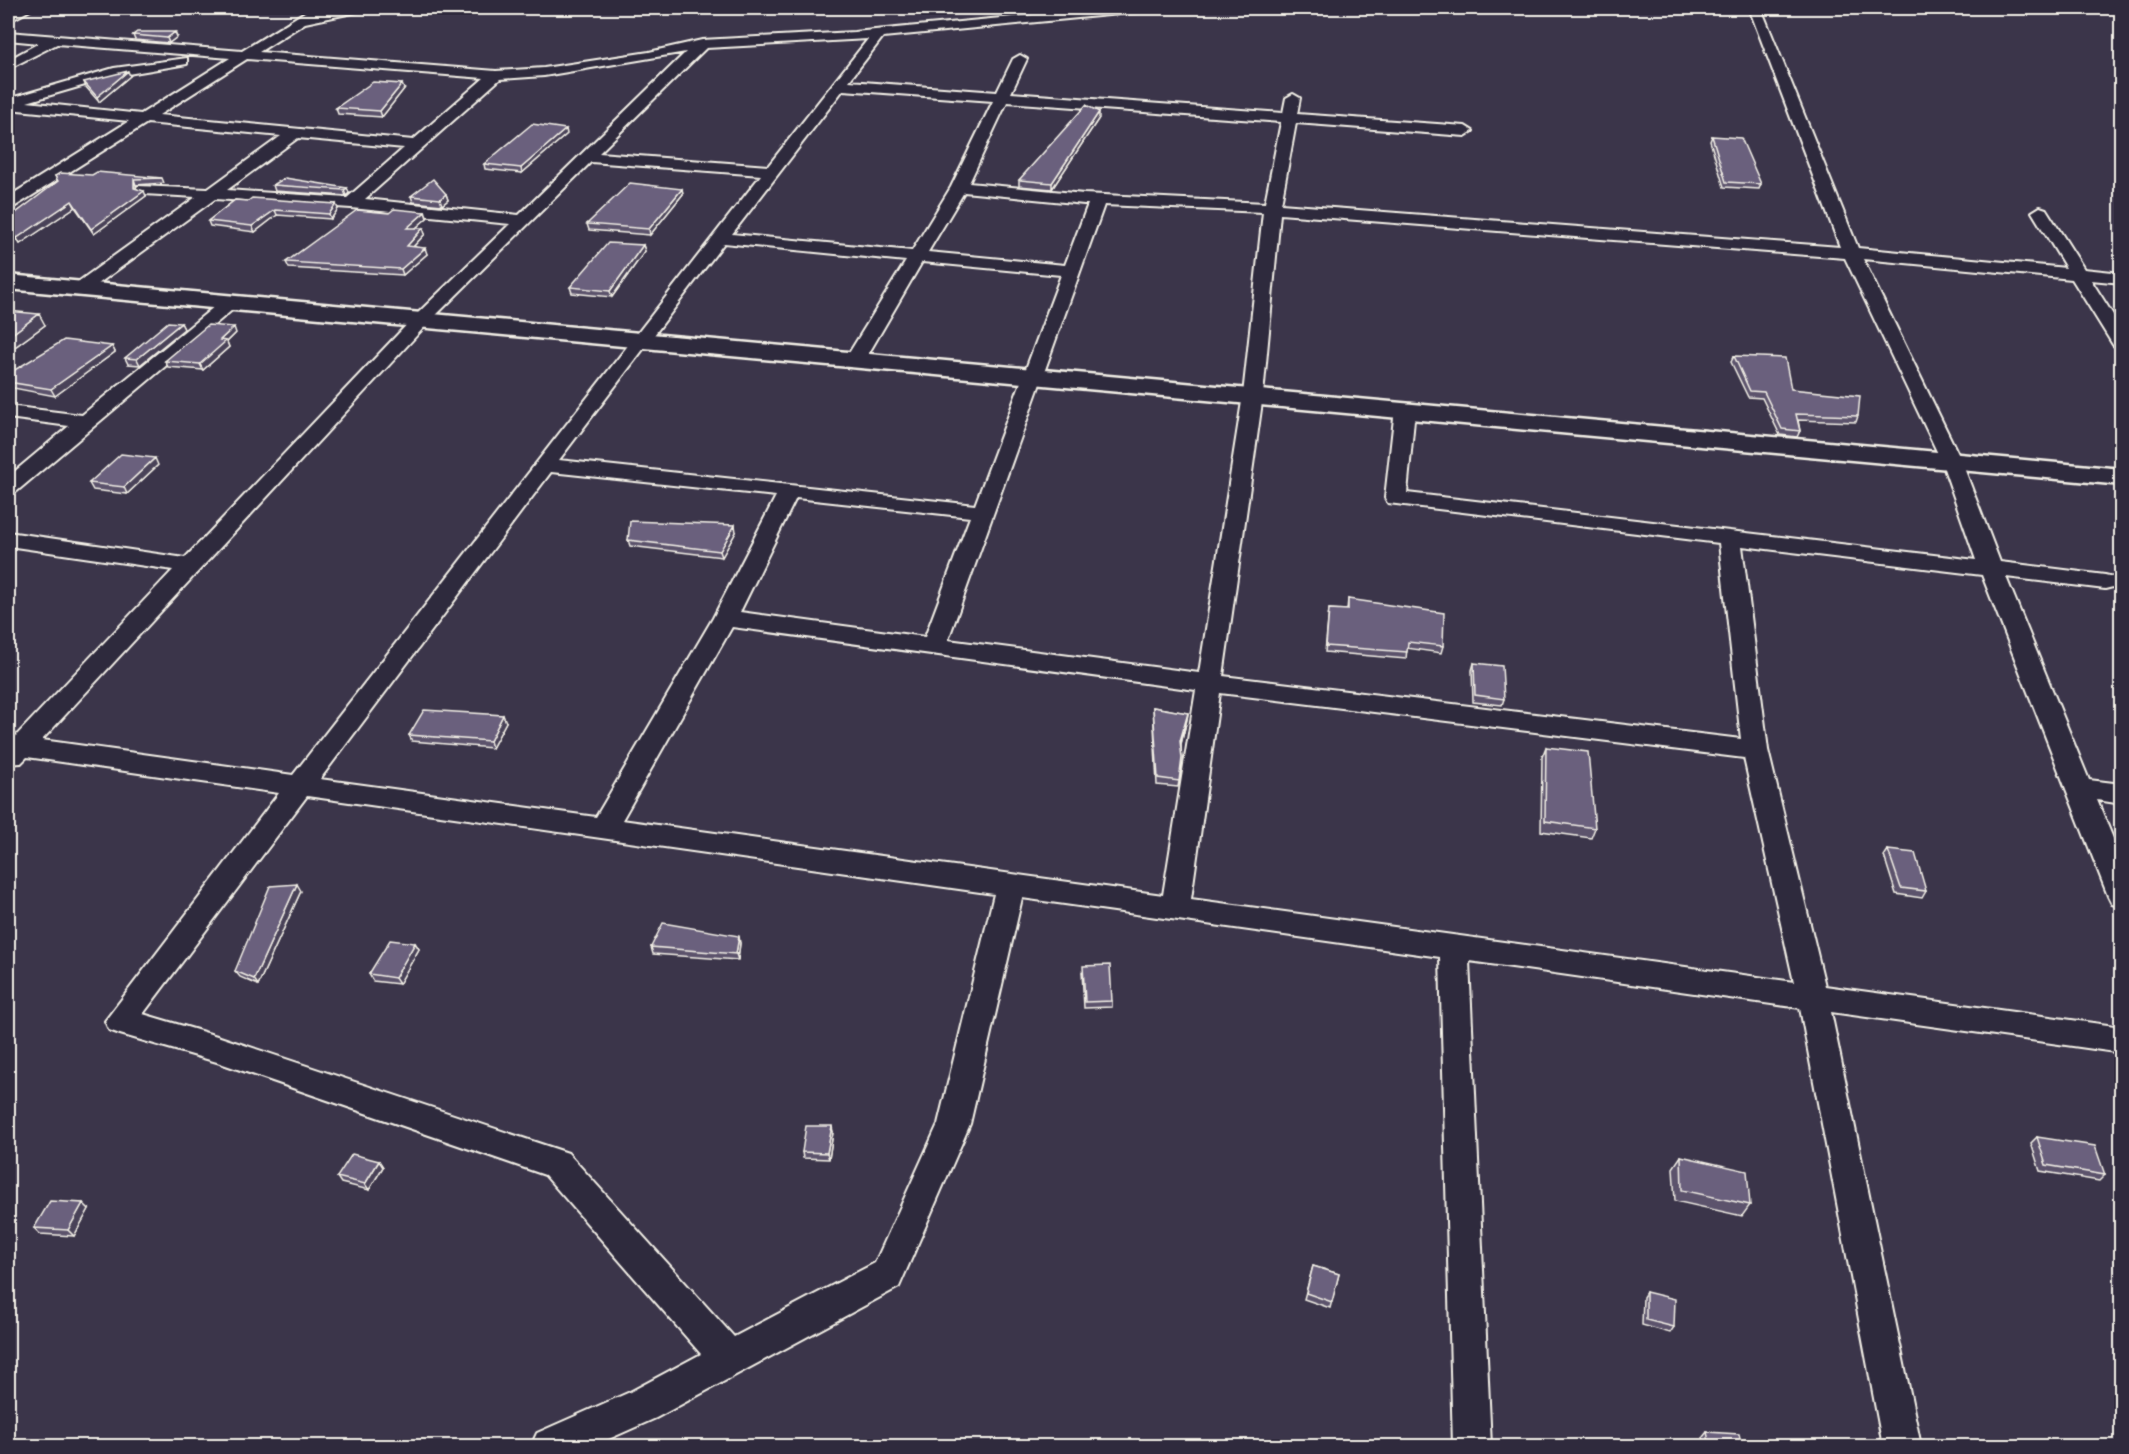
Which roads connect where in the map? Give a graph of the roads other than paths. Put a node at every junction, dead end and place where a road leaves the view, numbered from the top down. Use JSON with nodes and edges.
{"nodes":[{"id":1,"x":28,"y":8,"type":"edge"},
{"id":2,"x":319,"y":8,"type":"edge"},
{"id":3,"x":357,"y":8,"type":"edge"},
{"id":4,"x":1140,"y":8,"type":"edge"},
{"id":5,"x":1755,"y":8,"type":"edge"},
{"id":6,"x":8,"y":18,"type":"edge"},
{"id":7,"x":297,"y":21,"type":"junction"},
{"id":8,"x":879,"y":34,"type":"junction"},
{"id":9,"x":8,"y":36,"type":"edge"},
{"id":10,"x":54,"y":40,"type":"junction"},
{"id":11,"x":702,"y":44,"type":"junction"},
{"id":12,"x":212,"y":54,"type":"junction"},
{"id":13,"x":239,"y":56,"type":"junction"},
{"id":14,"x":1020,"y":59,"type":"dead end"},
{"id":15,"x":8,"y":65,"type":"edge"},
{"id":16,"x":496,"y":75,"type":"junction"},
{"id":17,"x":839,"y":85,"type":"junction"},
{"id":18,"x":1002,"y":98,"type":"junction"},
{"id":19,"x":8,"y":104,"type":"edge"},
{"id":20,"x":1291,"y":108,"type":"junction"},
{"id":21,"x":141,"y":118,"type":"junction"},
{"id":22,"x":1466,"y":131,"type":"dead end"},
{"id":23,"x":294,"y":134,"type":"junction"},
{"id":24,"x":417,"y":145,"type":"junction"},
{"id":25,"x":587,"y":157,"type":"junction"},
{"id":26,"x":771,"y":171,"type":"junction"},
{"id":27,"x":959,"y":187,"type":"junction"},
{"id":28,"x":144,"y":189,"type":"edge"},
{"id":29,"x":210,"y":195,"type":"junction"},
{"id":30,"x":1098,"y":199,"type":"junction"},
{"id":31,"x":351,"y":203,"type":"junction"},
{"id":32,"x":8,"y":204,"type":"edge"},
{"id":33,"x":1272,"y":208,"type":"junction"},
{"id":34,"x":2040,"y":212,"type":"dead end"},
{"id":35,"x":523,"y":220,"type":"junction"},
{"id":36,"x":720,"y":238,"type":"junction"},
{"id":37,"x":1851,"y":253,"type":"junction"},
{"id":38,"x":917,"y":256,"type":"junction"},
{"id":39,"x":1071,"y":271,"type":"junction"},
{"id":40,"x":2076,"y":273,"type":"junction"},
{"id":41,"x":2121,"y":278,"type":"edge"},
{"id":42,"x":8,"y":282,"type":"edge"},
{"id":43,"x":81,"y":288,"type":"junction"},
{"id":44,"x":232,"y":301,"type":"junction"},
{"id":45,"x":423,"y":318,"type":"junction"},
{"id":46,"x":641,"y":339,"type":"junction"},
{"id":47,"x":2121,"y":345,"type":"edge"},
{"id":48,"x":856,"y":358,"type":"junction"},
{"id":49,"x":1032,"y":375,"type":"junction"},
{"id":50,"x":1253,"y":395,"type":"junction"},
{"id":51,"x":1405,"y":409,"type":"junction"},
{"id":52,"x":8,"y":412,"type":"edge"},
{"id":53,"x":88,"y":422,"type":"junction"},
{"id":54,"x":1951,"y":460,"type":"junction"},
{"id":55,"x":544,"y":465,"type":"junction"},
{"id":56,"x":2121,"y":477,"type":"edge"},
{"id":57,"x":8,"y":487,"type":"edge"},
{"id":58,"x":789,"y":491,"type":"junction"},
{"id":59,"x":982,"y":512,"type":"junction"},
{"id":60,"x":8,"y":539,"type":"edge"},
{"id":61,"x":1730,"y":539,"type":"junction"},
{"id":62,"x":191,"y":566,"type":"junction"},
{"id":63,"x":1991,"y":569,"type":"junction"},
{"id":64,"x":2105,"y":582,"type":"dead end"},
{"id":65,"x":725,"y":618,"type":"junction"},
{"id":66,"x":934,"y":645,"type":"junction"},
{"id":67,"x":1209,"y":683,"type":"junction"},
{"id":68,"x":1755,"y":750,"type":"junction"},
{"id":69,"x":12,"y":751,"type":"edge"},
{"id":70,"x":299,"y":786,"type":"junction"},
{"id":71,"x":2078,"y":788,"type":"junction"},
{"id":72,"x":2121,"y":794,"type":"edge"},
{"id":73,"x":603,"y":829,"type":"junction"},
{"id":74,"x":1010,"y":886,"type":"junction"},
{"id":75,"x":2121,"y":896,"type":"edge"},
{"id":76,"x":1174,"y":909,"type":"junction"},
{"id":77,"x":1454,"y":947,"type":"junction"},
{"id":78,"x":1813,"y":997,"type":"junction"},
{"id":79,"x":2121,"y":1040,"type":"edge"},
{"id":80,"x":729,"y":1359,"type":"junction"},
{"id":81,"x":550,"y":1446,"type":"edge"},
{"id":82,"x":1472,"y":1446,"type":"edge"},
{"id":83,"x":1902,"y":1446,"type":"edge"}],
"edges":[{"from":1,"to":6,"type":"street"},
{"from":2,"to":7,"type":"street"},
{"from":3,"to":7,"type":"street"},
{"from":4,"to":8,"type":"street"},
{"from":5,"to":37,"type":"street"},
{"from":7,"to":12,"type":"street"},
{"from":7,"to":13,"type":"street"},
{"from":8,"to":11,"type":"street"},
{"from":8,"to":17,"type":"street"},
{"from":9,"to":10,"type":"street"},
{"from":10,"to":12,"type":"street"},
{"from":10,"to":15,"type":"street"},
{"from":11,"to":16,"type":"street"},
{"from":11,"to":25,"type":"street"},
{"from":12,"to":13,"type":"street"},
{"from":12,"to":19,"type":"street"},
{"from":13,"to":16,"type":"street"},
{"from":13,"to":21,"type":"street"},
{"from":14,"to":18,"type":"street"},
{"from":16,"to":24,"type":"street"},
{"from":17,"to":18,"type":"street"},
{"from":17,"to":26,"type":"street"},
{"from":18,"to":20,"type":"street"},
{"from":18,"to":27,"type":"street"},
{"from":19,"to":21,"type":"street"},
{"from":20,"to":22,"type":"street"},
{"from":20,"to":33,"type":"street"},
{"from":21,"to":23,"type":"street"},
{"from":21,"to":32,"type":"street"},
{"from":23,"to":24,"type":"street"},
{"from":23,"to":29,"type":"street"},
{"from":24,"to":31,"type":"street"},
{"from":25,"to":26,"type":"street"},
{"from":25,"to":35,"type":"street"},
{"from":26,"to":36,"type":"street"},
{"from":27,"to":30,"type":"street"},
{"from":27,"to":38,"type":"street"},
{"from":28,"to":29,"type":"street"},
{"from":29,"to":31,"type":"street"},
{"from":29,"to":43,"type":"street"},
{"from":30,"to":33,"type":"street"},
{"from":30,"to":39,"type":"street"},
{"from":31,"to":35,"type":"street"},
{"from":33,"to":37,"type":"street"},
{"from":33,"to":50,"type":"street"},
{"from":34,"to":40,"type":"street"},
{"from":35,"to":45,"type":"street"},
{"from":36,"to":38,"type":"street"},
{"from":36,"to":46,"type":"street"},
{"from":37,"to":40,"type":"street"},
{"from":37,"to":54,"type":"street"},
{"from":38,"to":39,"type":"street"},
{"from":38,"to":48,"type":"street"},
{"from":39,"to":49,"type":"street"},
{"from":40,"to":41,"type":"street"},
{"from":40,"to":47,"type":"street"},
{"from":42,"to":43,"type":"main road"},
{"from":43,"to":44,"type":"main road"},
{"from":44,"to":45,"type":"main road"},
{"from":44,"to":53,"type":"street"},
{"from":45,"to":46,"type":"main road"},
{"from":45,"to":62,"type":"street"},
{"from":46,"to":48,"type":"main road"},
{"from":46,"to":55,"type":"street"},
{"from":48,"to":49,"type":"main road"},
{"from":49,"to":50,"type":"main road"},
{"from":49,"to":59,"type":"street"},
{"from":50,"to":51,"type":"main road"},
{"from":50,"to":67,"type":"street"},
{"from":51,"to":54,"type":"main road"},
{"from":51,"to":61,"type":"street"},
{"from":52,"to":53,"type":"street"},
{"from":53,"to":57,"type":"street"},
{"from":54,"to":56,"type":"main road"},
{"from":54,"to":63,"type":"street"},
{"from":55,"to":58,"type":"street"},
{"from":55,"to":70,"type":"street"},
{"from":58,"to":59,"type":"street"},
{"from":58,"to":65,"type":"street"},
{"from":59,"to":66,"type":"street"},
{"from":60,"to":62,"type":"street"},
{"from":61,"to":63,"type":"street"},
{"from":61,"to":68,"type":"street"},
{"from":62,"to":69,"type":"street"},
{"from":63,"to":64,"type":"street"},
{"from":63,"to":71,"type":"street"},
{"from":65,"to":66,"type":"street"},
{"from":65,"to":73,"type":"street"},
{"from":66,"to":67,"type":"street"},
{"from":67,"to":68,"type":"street"},
{"from":67,"to":76,"type":"street"},
{"from":68,"to":78,"type":"street"},
{"from":69,"to":70,"type":"street"},
{"from":70,"to":73,"type":"street"},
{"from":70,"to":80,"type":"street"},
{"from":71,"to":72,"type":"street"},
{"from":71,"to":75,"type":"street"},
{"from":73,"to":74,"type":"street"},
{"from":74,"to":76,"type":"street"},
{"from":74,"to":80,"type":"street"},
{"from":76,"to":77,"type":"street"},
{"from":77,"to":78,"type":"street"},
{"from":77,"to":82,"type":"street"},
{"from":78,"to":79,"type":"street"},
{"from":78,"to":83,"type":"street"},
{"from":80,"to":81,"type":"street"}]}
